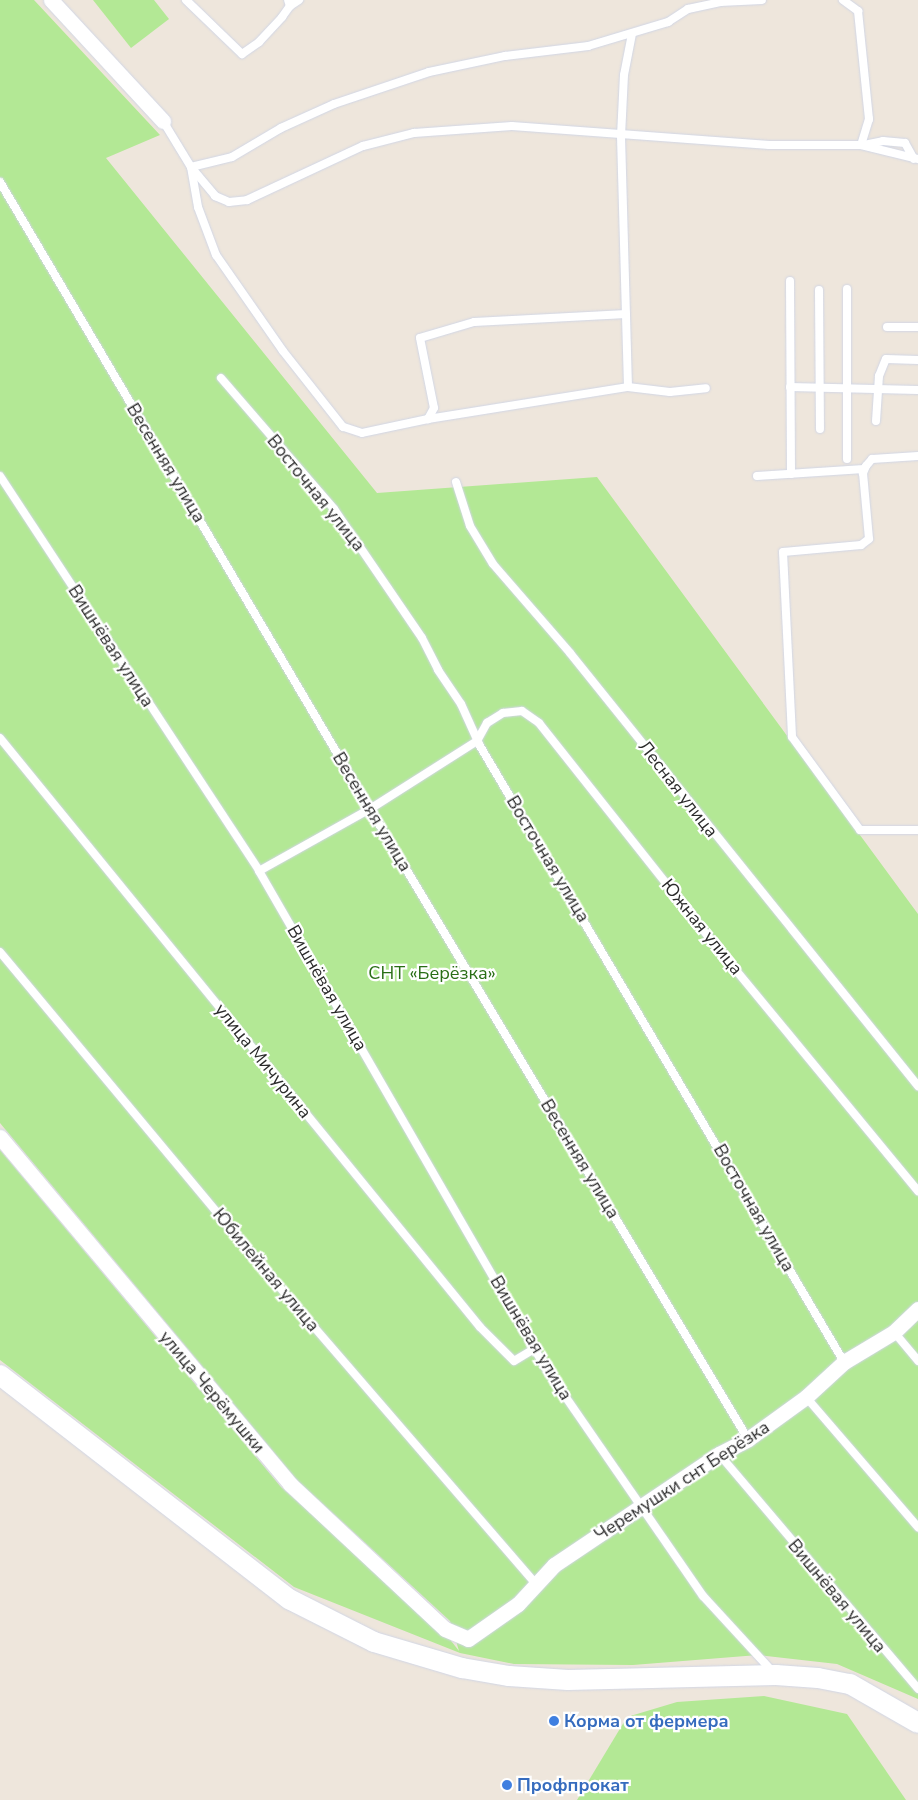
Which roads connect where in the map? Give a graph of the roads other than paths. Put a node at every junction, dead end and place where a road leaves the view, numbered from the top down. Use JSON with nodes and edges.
{"nodes":[{"id":1,"x":50,"y":0,"type":"edge"},
{"id":2,"x":186,"y":0,"type":"edge"},
{"id":3,"x":299,"y":0,"type":"edge"},
{"id":4,"x":762,"y":0,"type":"edge"},
{"id":5,"x":843,"y":0,"type":"edge"},
{"id":6,"x":289,"y":3,"type":"edge"},
{"id":7,"x":632,"y":34,"type":"junction"},
{"id":8,"x":163,"y":121,"type":"joint"},
{"id":9,"x":621,"y":136,"type":"junction"},
{"id":10,"x":861,"y":146,"type":"junction"},
{"id":11,"x":916,"y":159,"type":"edge"},
{"id":12,"x":191,"y":167,"type":"junction"},
{"id":13,"x":0,"y":182,"type":"edge"},
{"id":14,"x":790,"y":282,"type":"dead end"},
{"id":15,"x":847,"y":289,"type":"dead end"},
{"id":16,"x":819,"y":290,"type":"dead end"},
{"id":17,"x":626,"y":314,"type":"junction"},
{"id":18,"x":918,"y":326,"type":"edge"},
{"id":19,"x":886,"y":327,"type":"dead end"},
{"id":20,"x":918,"y":360,"type":"edge"},
{"id":21,"x":221,"y":378,"type":"dead end"},
{"id":22,"x":790,"y":387,"type":"junction"},
{"id":23,"x":819,"y":387,"type":"junction"},
{"id":24,"x":628,"y":388,"type":"junction"},
{"id":25,"x":706,"y":388,"type":"dead end"},
{"id":26,"x":848,"y":388,"type":"junction"},
{"id":27,"x":877,"y":390,"type":"junction"},
{"id":28,"x":918,"y":390,"type":"edge"},
{"id":29,"x":428,"y":419,"type":"junction"},
{"id":30,"x":876,"y":421,"type":"dead end"},
{"id":31,"x":820,"y":429,"type":"dead end"},
{"id":32,"x":918,"y":456,"type":"edge"},
{"id":33,"x":847,"y":459,"type":"dead end"},
{"id":34,"x":864,"y":469,"type":"junction"},
{"id":35,"x":791,"y":474,"type":"junction"},
{"id":36,"x":0,"y":476,"type":"edge"},
{"id":37,"x":757,"y":476,"type":"dead end"},
{"id":38,"x":456,"y":482,"type":"dead end"},
{"id":39,"x":0,"y":738,"type":"edge"},
{"id":40,"x":477,"y":741,"type":"junction"},
{"id":41,"x":370,"y":809,"type":"junction"},
{"id":42,"x":918,"y":830,"type":"edge"},
{"id":43,"x":259,"y":871,"type":"junction"},
{"id":44,"x":0,"y":952,"type":"edge"},
{"id":45,"x":918,"y":1086,"type":"edge"},
{"id":46,"x":0,"y":1137,"type":"edge"},
{"id":47,"x":918,"y":1191,"type":"edge"},
{"id":48,"x":918,"y":1310,"type":"edge"},
{"id":49,"x":894,"y":1332,"type":"junction"},
{"id":50,"x":536,"y":1348,"type":"junction"},
{"id":51,"x":918,"y":1361,"type":"edge"},
{"id":52,"x":844,"y":1362,"type":"junction"},
{"id":53,"x":0,"y":1375,"type":"edge"},
{"id":54,"x":806,"y":1397,"type":"junction"},
{"id":55,"x":748,"y":1439,"type":"junction"},
{"id":56,"x":719,"y":1454,"type":"junction"},
{"id":57,"x":642,"y":1508,"type":"junction"},
{"id":58,"x":918,"y":1527,"type":"edge"},
{"id":59,"x":536,"y":1584,"type":"junction"},
{"id":60,"x":445,"y":1629,"type":"joint"},
{"id":61,"x":776,"y":1676,"type":"junction"},
{"id":62,"x":918,"y":1689,"type":"edge"},
{"id":63,"x":918,"y":1723,"type":"edge"}],
"edges":[{"from":1,"to":8,"type":"street"},
{"from":2,"to":6,"type":"lane"},
{"from":3,"to":6,"type":"lane"},
{"from":4,"to":7,"type":"lane"},
{"from":5,"to":10,"type":"lane"},
{"from":7,"to":9,"type":"lane"},
{"from":7,"to":12,"type":"lane"},
{"from":8,"to":12,"type":"lane"},
{"from":9,"to":10,"type":"lane"},
{"from":9,"to":12,"type":"lane"},
{"from":9,"to":17,"type":"lane"},
{"from":10,"to":11,"type":"lane"},
{"from":10,"to":11,"type":"lane"},
{"from":12,"to":29,"type":"lane"},
{"from":13,"to":41,"type":"lane","name":"Весенняя улица"},
{"from":14,"to":22,"type":"lane"},
{"from":15,"to":26,"type":"lane"},
{"from":16,"to":23,"type":"lane"},
{"from":17,"to":24,"type":"lane"},
{"from":17,"to":29,"type":"lane"},
{"from":18,"to":19,"type":"lane"},
{"from":20,"to":27,"type":"lane"},
{"from":21,"to":40,"type":"lane","name":"Восточная улица"},
{"from":22,"to":23,"type":"lane"},
{"from":22,"to":35,"type":"lane"},
{"from":23,"to":26,"type":"lane"},
{"from":23,"to":31,"type":"lane"},
{"from":24,"to":25,"type":"lane"},
{"from":24,"to":29,"type":"lane"},
{"from":26,"to":27,"type":"lane"},
{"from":26,"to":33,"type":"lane"},
{"from":27,"to":28,"type":"lane"},
{"from":27,"to":30,"type":"lane"},
{"from":32,"to":34,"type":"lane"},
{"from":34,"to":35,"type":"lane"},
{"from":34,"to":42,"type":"lane"},
{"from":35,"to":37,"type":"lane"},
{"from":36,"to":43,"type":"lane","name":"Вишнёвая улица"},
{"from":38,"to":45,"type":"lane","name":"Лесная улица"},
{"from":39,"to":50,"type":"lane","name":"улица Мичурина"},
{"from":40,"to":41,"type":"lane"},
{"from":40,"to":47,"type":"lane","name":"Южная улица"},
{"from":40,"to":52,"type":"lane","name":"Восточная улица"},
{"from":41,"to":43,"type":"lane"},
{"from":41,"to":55,"type":"lane","name":"Весенняя улица"},
{"from":43,"to":50,"type":"lane","name":"Вишнёвая улица"},
{"from":44,"to":59,"type":"lane","name":"Юбилейная улица"},
{"from":46,"to":60,"type":"street","name":"улица Черёмушки"},
{"from":48,"to":49,"type":"street","name":"Черемушки снт Берёзка"},
{"from":49,"to":51,"type":"lane"},
{"from":49,"to":52,"type":"street","name":"Черемушки снт Берёзка"},
{"from":50,"to":57,"type":"lane","name":"Вишнёвая улица"},
{"from":52,"to":54,"type":"street","name":"Черемушки снт Берёзка"},
{"from":53,"to":61,"type":"street"},
{"from":54,"to":55,"type":"street","name":"Черемушки снт Берёзка"},
{"from":54,"to":58,"type":"lane"},
{"from":55,"to":56,"type":"street","name":"Черемушки снт Берёзка"},
{"from":56,"to":57,"type":"street","name":"Черемушки снт Берёзка"},
{"from":56,"to":62,"type":"lane","name":"Вишнёвая улица"},
{"from":57,"to":59,"type":"street","name":"Черемушки снт Берёзка"},
{"from":57,"to":61,"type":"lane"},
{"from":59,"to":60,"type":"street","name":"Черемушки снт Берёзка"},
{"from":61,"to":63,"type":"street"}]}
